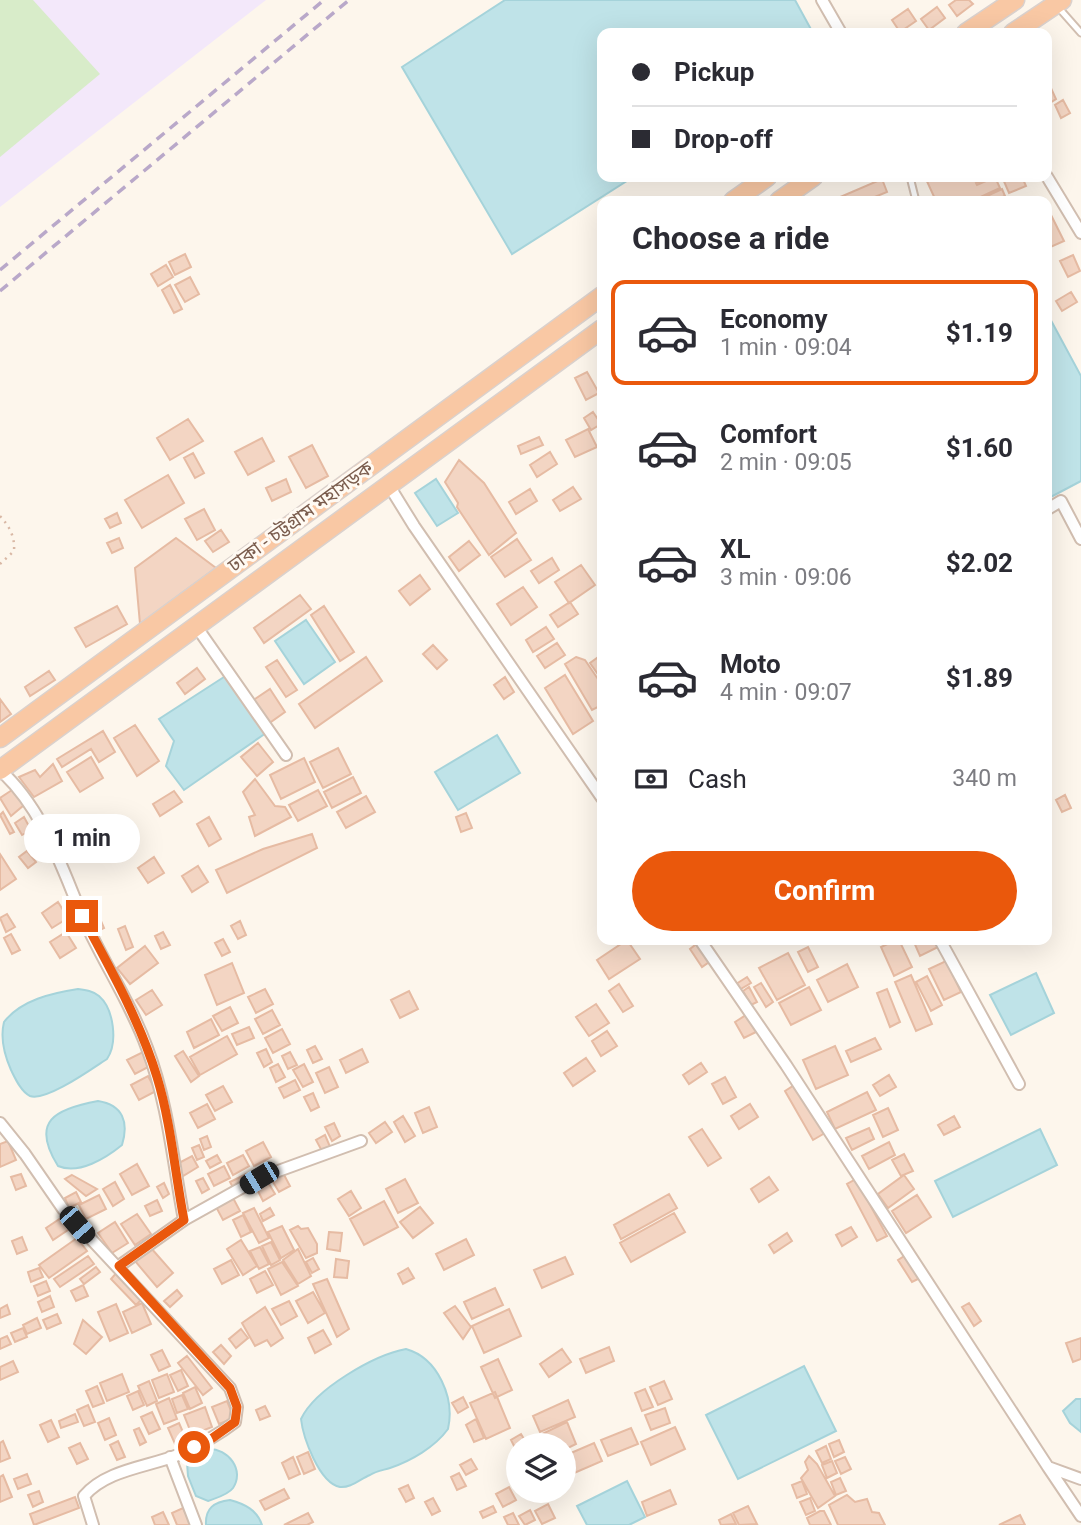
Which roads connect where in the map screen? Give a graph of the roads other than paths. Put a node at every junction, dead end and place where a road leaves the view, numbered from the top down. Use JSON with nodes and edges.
{"nodes":[{"id":1,"x":821,"y":0,"type":"edge"},
{"id":2,"x":1015,"y":0,"type":"edge"},
{"id":3,"x":1059,"y":2,"type":"edge"},
{"id":4,"x":838,"y":28,"type":"edge"},
{"id":5,"x":973,"y":28,"type":"edge"},
{"id":6,"x":1020,"y":28,"type":"edge"},
{"id":7,"x":1081,"y":33,"type":"edge"},
{"id":8,"x":760,"y":182,"type":"edge"},
{"id":9,"x":806,"y":182,"type":"edge"},
{"id":10,"x":1050,"y":182,"type":"edge"},
{"id":11,"x":740,"y":196,"type":"edge"},
{"id":12,"x":786,"y":196,"type":"edge"},
{"id":13,"x":1081,"y":233,"type":"edge"},
{"id":14,"x":597,"y":300,"type":"edge"},
{"id":15,"x":597,"y":334,"type":"edge"},
{"id":16,"x":388,"y":484,"type":"junction"},
{"id":17,"x":1052,"y":506,"type":"edge"},
{"id":18,"x":1081,"y":539,"type":"edge"},
{"id":19,"x":196,"y":626,"type":"junction"},
{"id":20,"x":0,"y":738,"type":"edge"},
{"id":21,"x":286,"y":755,"type":"dead end"},
{"id":22,"x":0,"y":770,"type":"edge"},
{"id":23,"x":597,"y":791,"type":"edge"},
{"id":24,"x":703,"y":945,"type":"edge"},
{"id":25,"x":943,"y":945,"type":"edge"},
{"id":26,"x":1019,"y":1084,"type":"dead end"},
{"id":27,"x":0,"y":1123,"type":"edge"},
{"id":28,"x":361,"y":1141,"type":"dead end"},
{"id":29,"x":184,"y":1220,"type":"junction"},
{"id":30,"x":119,"y":1266,"type":"junction"},
{"id":31,"x":170,"y":1457,"type":"junction"},
{"id":32,"x":1048,"y":1467,"type":"junction"},
{"id":33,"x":1081,"y":1479,"type":"edge"},
{"id":34,"x":1081,"y":1516,"type":"edge"},
{"id":35,"x":93,"y":1525,"type":"edge"},
{"id":36,"x":196,"y":1525,"type":"edge"}],
"edges":[{"from":1,"to":4,"type":"street"},
{"from":2,"to":5,"type":"highway"},
{"from":3,"to":6,"type":"highway"},
{"from":3,"to":7,"type":"lane"},
{"from":8,"to":11,"type":"highway"},
{"from":9,"to":12,"type":"highway"},
{"from":10,"to":13,"type":"street"},
{"from":14,"to":20,"type":"highway","name":"ঢাকা - চট্টগ্রাম মহাসড়ক"},
{"from":15,"to":16,"type":"highway","name":"ঢাকা - চট্টগ্রাম মহাসড়ক"},
{"from":16,"to":19,"type":"highway","name":"ঢাকা - চট্টগ্রাম মহাসড়ক"},
{"from":16,"to":23,"type":"street"},
{"from":17,"to":18,"type":"street"},
{"from":19,"to":21,"type":"street"},
{"from":19,"to":22,"type":"highway","name":"ঢাকা - চট্টগ্রাম মহাসড়ক"},
{"from":22,"to":29,"type":"street"},
{"from":24,"to":32,"type":"street"},
{"from":25,"to":26,"type":"street"},
{"from":27,"to":30,"type":"street"},
{"from":28,"to":29,"type":"street"},
{"from":29,"to":30,"type":"street"},
{"from":30,"to":31,"type":"street"},
{"from":31,"to":35,"type":"street"},
{"from":31,"to":36,"type":"street"},
{"from":32,"to":33,"type":"street"},
{"from":32,"to":34,"type":"street"}]}
